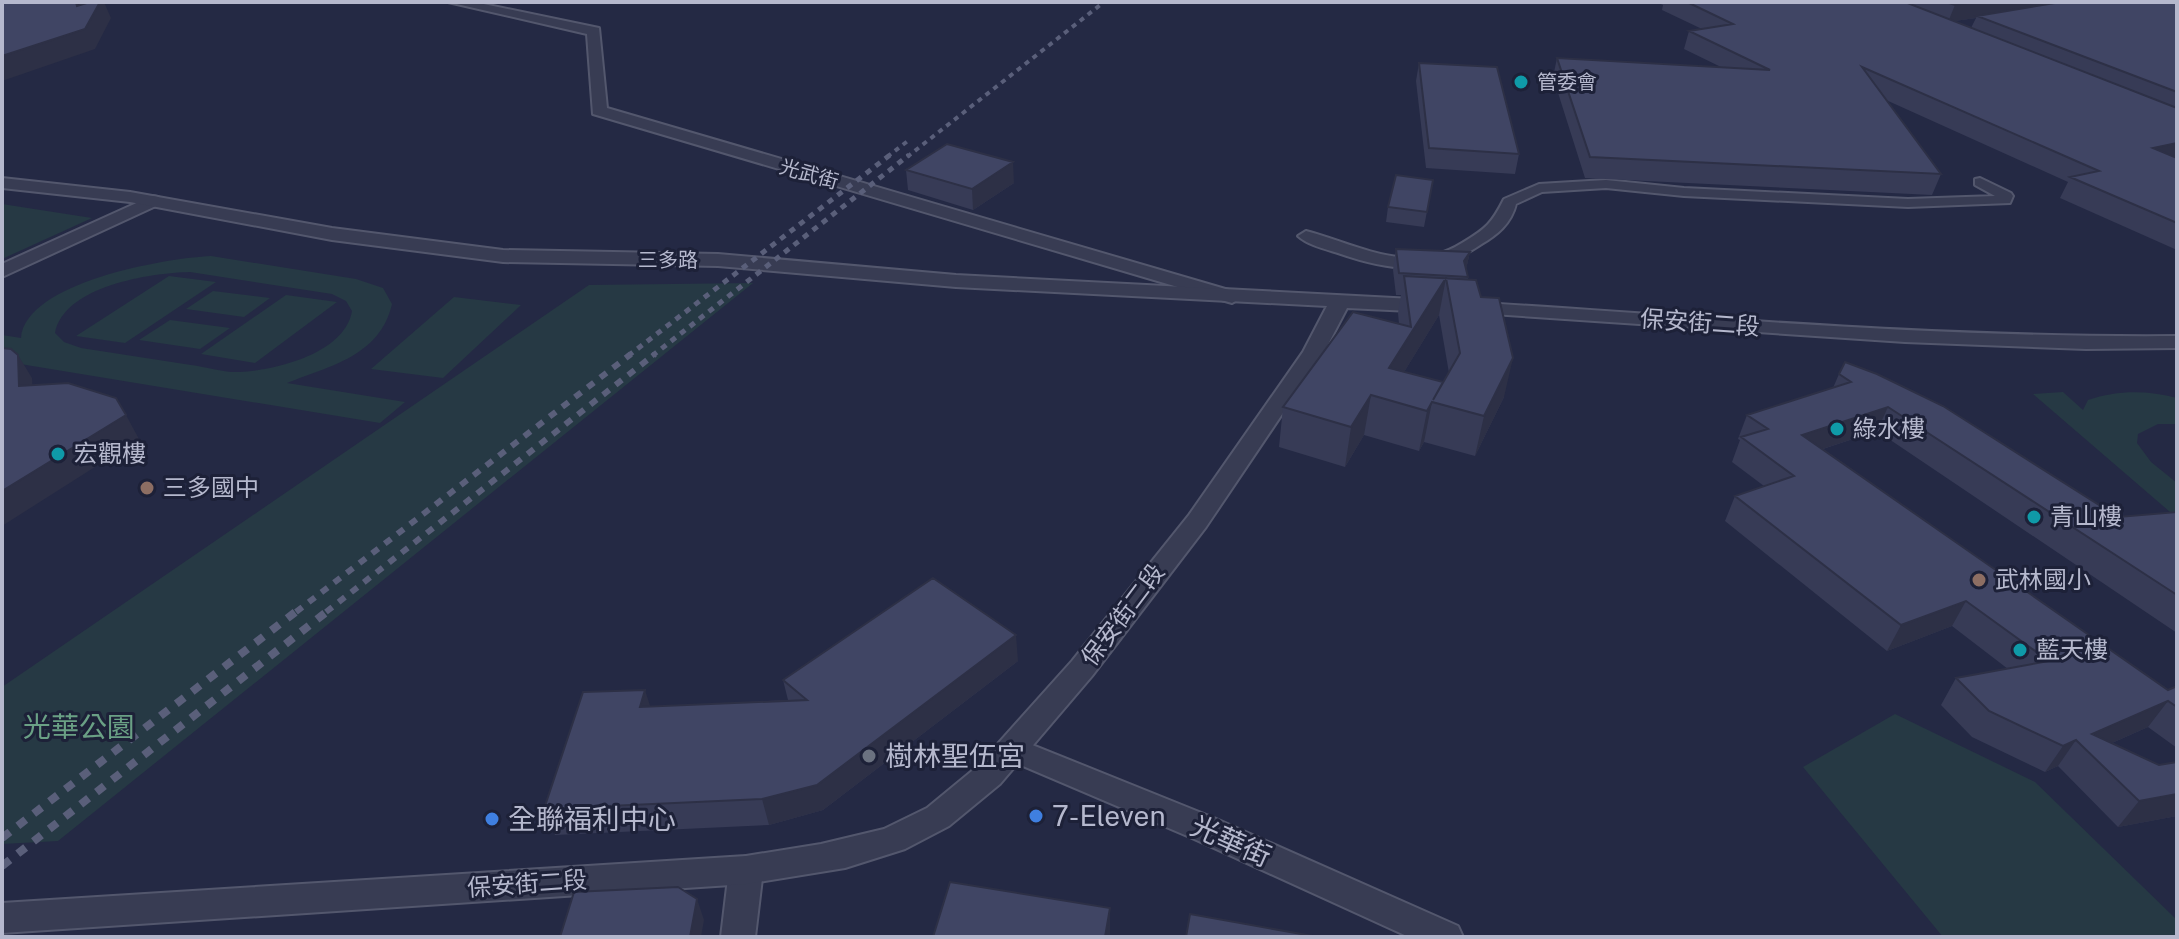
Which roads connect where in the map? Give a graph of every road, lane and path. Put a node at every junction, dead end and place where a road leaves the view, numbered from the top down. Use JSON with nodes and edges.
{"nodes":[{"id":1,"x":455,"y":2,"type":"edge"},
{"id":2,"x":538,"y":2,"type":"edge"},
{"id":3,"x":510,"y":14,"type":"junction"},
{"id":4,"x":1980,"y":182,"type":"dead end"},
{"id":5,"x":2,"y":183,"type":"edge"},
{"id":6,"x":152,"y":201,"type":"junction"},
{"id":7,"x":1306,"y":236,"type":"dead end"},
{"id":8,"x":2,"y":271,"type":"edge"},
{"id":9,"x":1232,"y":297,"type":"junction"},
{"id":10,"x":1339,"y":302,"type":"junction"},
{"id":11,"x":2177,"y":342,"type":"edge"},
{"id":12,"x":1015,"y":750,"type":"junction"},
{"id":13,"x":746,"y":870,"type":"junction"},
{"id":14,"x":2,"y":918,"type":"edge"},
{"id":15,"x":738,"y":937,"type":"edge"},
{"id":16,"x":1446,"y":937,"type":"edge"}],
"edges":[{"from":1,"to":3,"type":"street","name":"光武街"},
{"from":2,"to":3,"type":"street"},
{"from":3,"to":9,"type":"street","name":"光武街"},
{"from":4,"to":7,"type":"street"},
{"from":5,"to":6,"type":"street","name":"三多路"},
{"from":6,"to":8,"type":"street"},
{"from":6,"to":9,"type":"street","name":"三多路"},
{"from":9,"to":10,"type":"street","name":"三多路"},
{"from":10,"to":11,"type":"street","name":"保安街二段"},
{"from":10,"to":12,"type":"street","name":"保安街二段"},
{"from":12,"to":13,"type":"street","name":"保安街二段"},
{"from":12,"to":16,"type":"street","name":"光華街"},
{"from":13,"to":14,"type":"street","name":"保安街二段"},
{"from":13,"to":15,"type":"street"}]}
